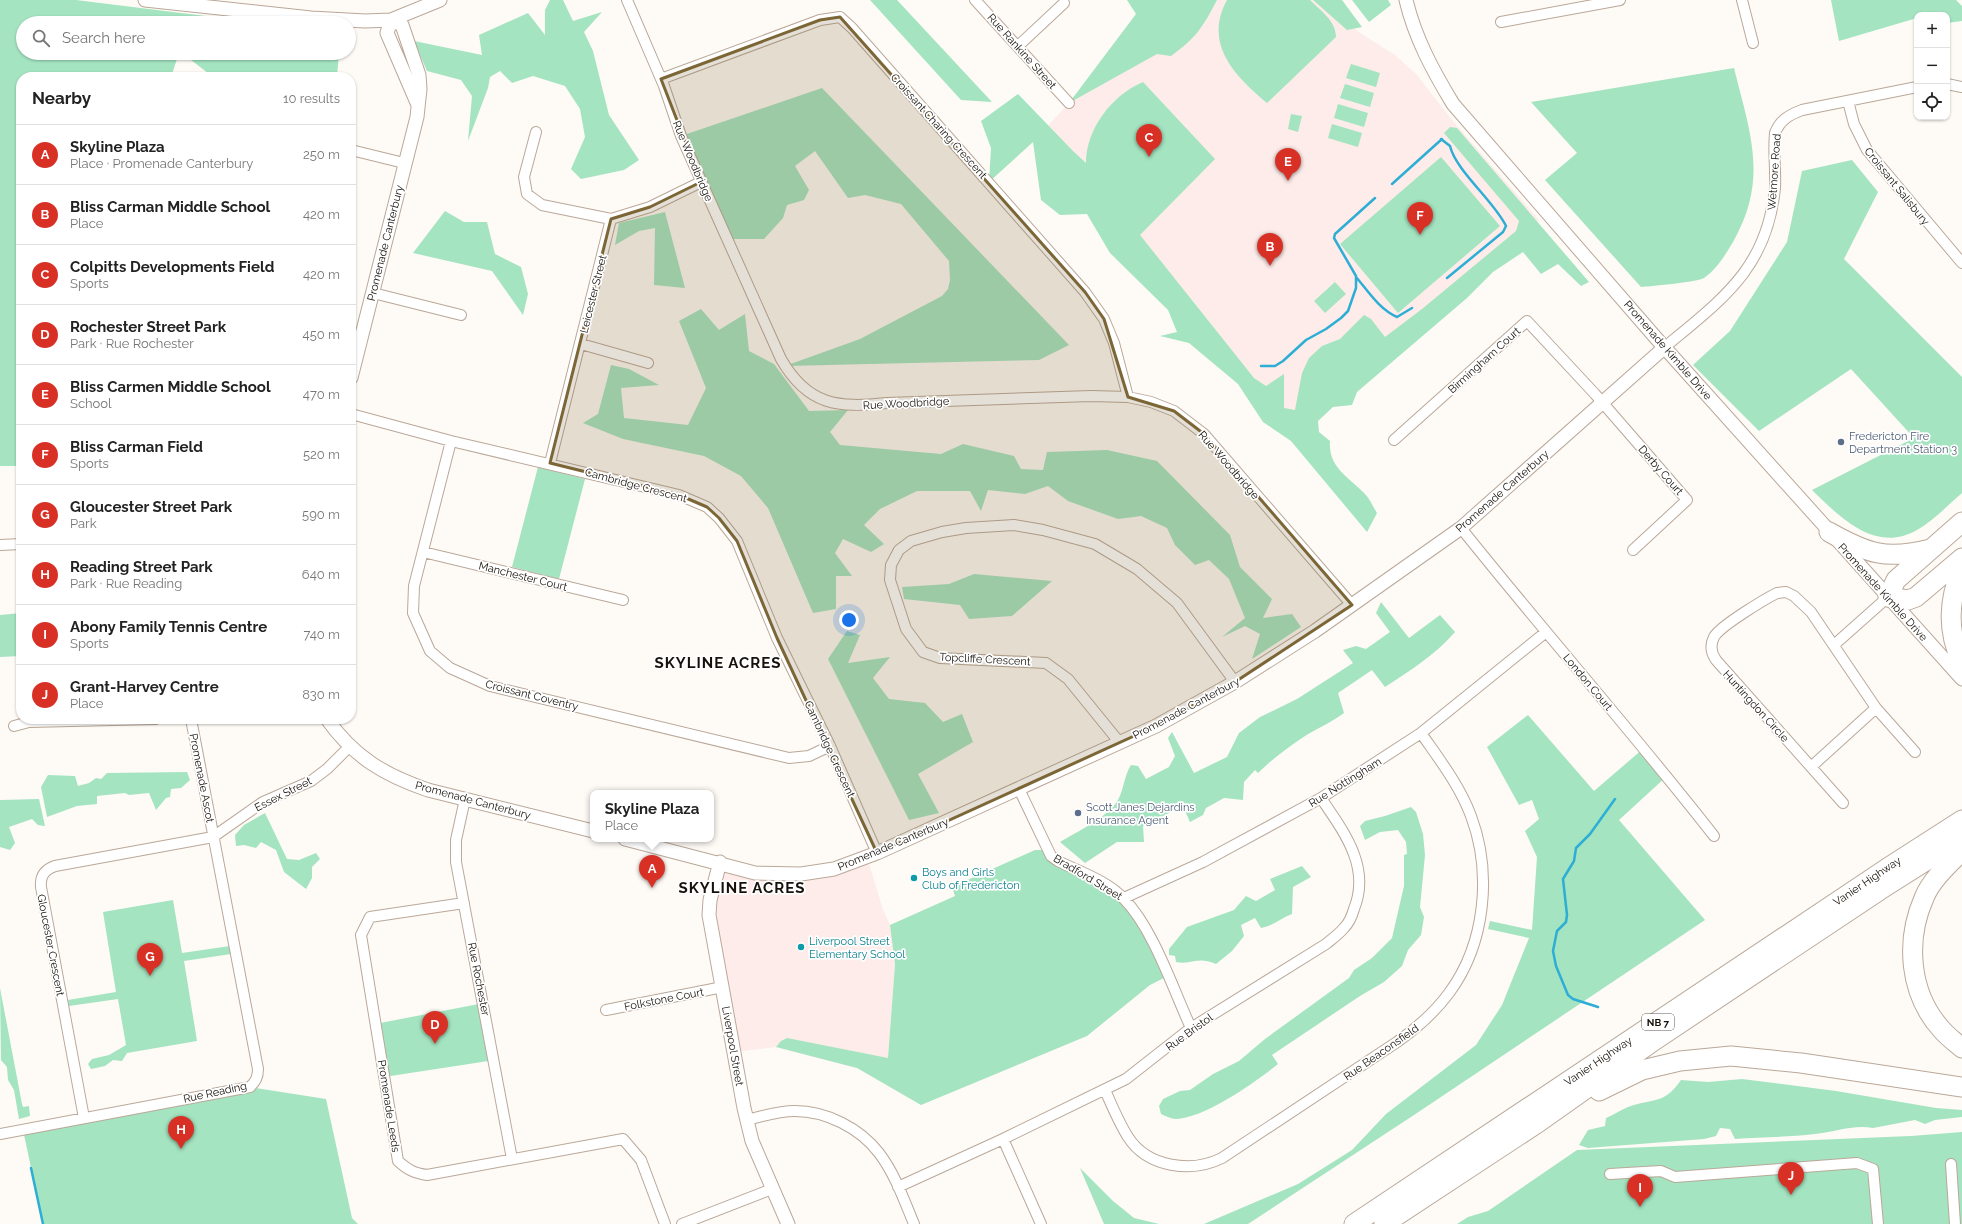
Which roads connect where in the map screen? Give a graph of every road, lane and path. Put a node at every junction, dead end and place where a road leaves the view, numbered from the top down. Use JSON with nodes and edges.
{"nodes":[{"id":1,"x":145,"y":0,"type":"edge"},
{"id":2,"x":440,"y":0,"type":"edge"},
{"id":3,"x":627,"y":0,"type":"edge"},
{"id":4,"x":975,"y":0,"type":"edge"},
{"id":5,"x":1406,"y":0,"type":"edge"},
{"id":6,"x":1620,"y":0,"type":"edge"},
{"id":7,"x":1742,"y":0,"type":"edge"},
{"id":8,"x":1064,"y":3,"type":"dead end"},
{"id":9,"x":293,"y":16,"type":"edge"},
{"id":10,"x":356,"y":19,"type":"edge"},
{"id":11,"x":391,"y":20,"type":"junction"},
{"id":12,"x":1501,"y":22,"type":"dead end"},
{"id":13,"x":1753,"y":43,"type":"dead end"},
{"id":14,"x":1018,"y":46,"type":"junction"},
{"id":15,"x":661,"y":79,"type":"junction"},
{"id":16,"x":1950,"y":85,"type":"edge"},
{"id":17,"x":1962,"y":87,"type":"edge"},
{"id":18,"x":1914,"y":88,"type":"edge"},
{"id":19,"x":1848,"y":101,"type":"junction"},
{"id":20,"x":1069,"y":103,"type":"dead end"},
{"id":21,"x":536,"y":132,"type":"dead end"},
{"id":22,"x":356,"y":151,"type":"edge"},
{"id":23,"x":404,"y":163,"type":"junction"},
{"id":24,"x":701,"y":182,"type":"junction"},
{"id":25,"x":611,"y":220,"type":"junction"},
{"id":26,"x":1962,"y":262,"type":"edge"},
{"id":27,"x":373,"y":293,"type":"junction"},
{"id":28,"x":461,"y":315,"type":"dead end"},
{"id":29,"x":580,"y":344,"type":"junction"},
{"id":30,"x":1664,"y":347,"type":"junction"},
{"id":31,"x":356,"y":359,"type":"edge"},
{"id":32,"x":648,"y":364,"type":"dead end"},
{"id":33,"x":1128,"y":398,"type":"junction"},
{"id":34,"x":1601,"y":402,"type":"junction"},
{"id":35,"x":356,"y":415,"type":"edge"},
{"id":36,"x":1394,"y":440,"type":"dead end"},
{"id":37,"x":451,"y":441,"type":"junction"},
{"id":38,"x":550,"y":463,"type":"junction"},
{"id":39,"x":1962,"y":522,"type":"edge"},
{"id":40,"x":1461,"y":528,"type":"junction"},
{"id":41,"x":1829,"y":532,"type":"junction"},
{"id":42,"x":16,"y":544,"type":"edge"},
{"id":43,"x":0,"y":545,"type":"edge"},
{"id":44,"x":1932,"y":549,"type":"junction"},
{"id":45,"x":1633,"y":550,"type":"dead end"},
{"id":46,"x":423,"y":552,"type":"junction"},
{"id":47,"x":1962,"y":558,"type":"edge"},
{"id":48,"x":1962,"y":568,"type":"edge"},
{"id":49,"x":1888,"y":597,"type":"junction"},
{"id":50,"x":623,"y":600,"type":"dead end"},
{"id":51,"x":1352,"y":605,"type":"junction"},
{"id":52,"x":1546,"y":632,"type":"junction"},
{"id":53,"x":1834,"y":645,"type":"junction"},
{"id":54,"x":1962,"y":664,"type":"edge"},
{"id":55,"x":1962,"y":679,"type":"edge"},
{"id":56,"x":1235,"y":682,"type":"junction"},
{"id":57,"x":1876,"y":708,"type":"junction"},
{"id":58,"x":22,"y":724,"type":"edge"},
{"id":59,"x":192,"y":724,"type":"edge"},
{"id":60,"x":331,"y":724,"type":"edge"},
{"id":61,"x":14,"y":726,"type":"dead end"},
{"id":62,"x":1421,"y":733,"type":"junction"},
{"id":63,"x":1120,"y":743,"type":"junction"},
{"id":64,"x":830,"y":746,"type":"junction"},
{"id":65,"x":349,"y":747,"type":"junction"},
{"id":66,"x":1915,"y":752,"type":"dead end"},
{"id":67,"x":1810,"y":767,"type":"junction"},
{"id":68,"x":1019,"y":789,"type":"junction"},
{"id":69,"x":1321,"y":798,"type":"junction"},
{"id":70,"x":465,"y":799,"type":"junction"},
{"id":71,"x":1843,"y":803,"type":"dead end"},
{"id":72,"x":1962,"y":820,"type":"edge"},
{"id":73,"x":590,"y":830,"type":"edge"},
{"id":74,"x":1714,"y":836,"type":"dead end"},
{"id":75,"x":213,"y":837,"type":"junction"},
{"id":76,"x":1962,"y":838,"type":"edge"},
{"id":77,"x":637,"y":842,"type":"edge"},
{"id":78,"x":1962,"y":851,"type":"edge"},
{"id":79,"x":877,"y":853,"type":"junction"},
{"id":80,"x":720,"y":862,"type":"junction"},
{"id":81,"x":1124,"y":898,"type":"junction"},
{"id":82,"x":464,"y":903,"type":"junction"},
{"id":83,"x":723,"y":987,"type":"junction"},
{"id":84,"x":606,"y":1010,"type":"dead end"},
{"id":85,"x":1191,"y":1028,"type":"junction"},
{"id":86,"x":1962,"y":1048,"type":"edge"},
{"id":87,"x":1962,"y":1087,"type":"edge"},
{"id":88,"x":1105,"y":1090,"type":"junction"},
{"id":89,"x":84,"y":1118,"type":"junction"},
{"id":90,"x":747,"y":1120,"type":"junction"},
{"id":91,"x":1539,"y":1122,"type":"junction"},
{"id":92,"x":0,"y":1134,"type":"edge"},
{"id":93,"x":1003,"y":1139,"type":"junction"},
{"id":94,"x":512,"y":1159,"type":"junction"},
{"id":95,"x":1951,"y":1164,"type":"dead end"},
{"id":96,"x":1610,"y":1174,"type":"dead end"},
{"id":97,"x":898,"y":1187,"type":"junction"},
{"id":98,"x":772,"y":1189,"type":"junction"},
{"id":99,"x":665,"y":1224,"type":"edge"},
{"id":100,"x":682,"y":1224,"type":"edge"},
{"id":101,"x":788,"y":1224,"type":"edge"},
{"id":102,"x":914,"y":1224,"type":"edge"},
{"id":103,"x":1041,"y":1224,"type":"edge"},
{"id":104,"x":1354,"y":1224,"type":"edge"},
{"id":105,"x":1384,"y":1224,"type":"edge"},
{"id":106,"x":1878,"y":1224,"type":"edge"},
{"id":107,"x":1955,"y":1224,"type":"edge"}],
"edges":[{"from":1,"to":9,"type":"street"},
{"from":2,"to":11,"type":"street"},
{"from":3,"to":15,"type":"street","name":"Rue Woodbridge"},
{"from":4,"to":14,"type":"street","name":"Rue Rankine Street"},
{"from":5,"to":30,"type":"street","name":"Promenade Kimble Drive"},
{"from":6,"to":12,"type":"street"},
{"from":7,"to":13,"type":"street"},
{"from":8,"to":14,"type":"street"},
{"from":10,"to":11,"type":"street"},
{"from":11,"to":23,"type":"street","name":"Promenade Canterbury"},
{"from":14,"to":20,"type":"street","name":"Rue Rankine Street"},
{"from":15,"to":24,"type":"street","name":"Rue Woodbridge"},
{"from":15,"to":33,"type":"street","name":"Croissant Charing Crescent"},
{"from":16,"to":17,"type":"street"},
{"from":18,"to":19,"type":"street","name":"Wetmore Road"},
{"from":19,"to":26,"type":"street","name":"Croissant Salisbury"},
{"from":19,"to":30,"type":"street","name":"Wetmore Road"},
{"from":21,"to":25,"type":"street"},
{"from":22,"to":23,"type":"street"},
{"from":23,"to":27,"type":"street","name":"Promenade Canterbury"},
{"from":24,"to":25,"type":"street"},
{"from":24,"to":33,"type":"street","name":"Rue Woodbridge"},
{"from":25,"to":29,"type":"street","name":"Leicester Street"},
{"from":27,"to":28,"type":"street"},
{"from":27,"to":31,"type":"street","name":"Promenade Canterbury"},
{"from":29,"to":32,"type":"street"},
{"from":29,"to":38,"type":"street","name":"Leicester Street"},
{"from":30,"to":34,"type":"street","name":"Promenade Canterbury"},
{"from":30,"to":41,"type":"street","name":"Promenade Kimble Drive"},
{"from":33,"to":51,"type":"street","name":"Rue Woodbridge"},
{"from":34,"to":36,"type":"street","name":"Birmingham Court"},
{"from":34,"to":40,"type":"street","name":"Promenade Canterbury"},
{"from":34,"to":45,"type":"street","name":"Derby Court"},
{"from":35,"to":37,"type":"street","name":"Cambridge Crescent"},
{"from":37,"to":38,"type":"street","name":"Cambridge Crescent"},
{"from":37,"to":46,"type":"street","name":"Croissant Coventry"},
{"from":38,"to":64,"type":"street","name":"Cambridge Crescent"},
{"from":39,"to":44,"type":"highway"},
{"from":40,"to":51,"type":"street","name":"Promenade Canterbury"},
{"from":40,"to":52,"type":"street","name":"London Court"},
{"from":41,"to":44,"type":"highway"},
{"from":41,"to":49,"type":"street","name":"Promenade Kimble Drive"},
{"from":42,"to":43,"type":"street"},
{"from":44,"to":49,"type":"highway"},
{"from":46,"to":50,"type":"street","name":"Manchester Court"},
{"from":46,"to":64,"type":"street","name":"Croissant Coventry"},
{"from":47,"to":49,"type":"highway"},
{"from":48,"to":54,"type":"highway"},
{"from":49,"to":53,"type":"street"},
{"from":49,"to":55,"type":"street","name":"Promenade Kimble Drive"},
{"from":51,"to":56,"type":"street","name":"Promenade Canterbury"},
{"from":52,"to":62,"type":"street","name":"Rue Nottingham"},
{"from":52,"to":74,"type":"street","name":"London Court"},
{"from":53,"to":57,"type":"street","name":"Huntingdon Circle"},
{"from":53,"to":67,"type":"street","name":"Huntingdon Circle"},
{"from":56,"to":63,"type":"street","name":"Promenade Canterbury"},
{"from":56,"to":63,"type":"street","name":"Topcliffe Crescent"},
{"from":57,"to":66,"type":"street","name":"Huntingdon Circle"},
{"from":57,"to":67,"type":"street"},
{"from":58,"to":61,"type":"street"},
{"from":59,"to":75,"type":"street","name":"Promenade Ascot"},
{"from":60,"to":65,"type":"street","name":"Promenade Canterbury"},
{"from":62,"to":69,"type":"street","name":"Rue Nottingham"},
{"from":62,"to":88,"type":"street","name":"Rue Beaconsfield"},
{"from":63,"to":68,"type":"street","name":"Promenade Canterbury"},
{"from":64,"to":79,"type":"street","name":"Cambridge Crescent"},
{"from":65,"to":70,"type":"street","name":"Promenade Canterbury"},
{"from":65,"to":75,"type":"street","name":"Essex Street"},
{"from":67,"to":71,"type":"street"},
{"from":68,"to":79,"type":"street","name":"Promenade Canterbury"},
{"from":68,"to":81,"type":"street","name":"Bradford Street"},
{"from":69,"to":81,"type":"street","name":"Rue Nottingham"},
{"from":69,"to":85,"type":"street","name":"Rue Bristol"},
{"from":70,"to":73,"type":"street","name":"Promenade Canterbury"},
{"from":70,"to":82,"type":"street","name":"Rue Rochester"},
{"from":72,"to":104,"type":"highway","name":"Vanier Highway","number":"NB 7"},
{"from":75,"to":89,"type":"street","name":"Gloucester Crescent"},
{"from":75,"to":89,"type":"street","name":"Rue Reading"},
{"from":76,"to":91,"type":"highway","name":"Vanier Highway","number":"NB 7"},
{"from":77,"to":80,"type":"street","name":"Promenade Canterbury"},
{"from":78,"to":86,"type":"highway"},
{"from":79,"to":80,"type":"street","name":"Promenade Canterbury"},
{"from":80,"to":83,"type":"street","name":"Liverpool Street"},
{"from":81,"to":85,"type":"street","name":"Bradford Street"},
{"from":82,"to":94,"type":"street","name":"Rue Rochester"},
{"from":82,"to":94,"type":"street","name":"Promenade Leeds"},
{"from":83,"to":84,"type":"street","name":"Folkstone Court"},
{"from":83,"to":90,"type":"street","name":"Liverpool Street"},
{"from":85,"to":88,"type":"street","name":"Rue Bristol"},
{"from":87,"to":91,"type":"highway"},
{"from":88,"to":93,"type":"street","name":"Rue Bristol"},
{"from":89,"to":92,"type":"street","name":"Rue Reading"},
{"from":90,"to":97,"type":"street"},
{"from":90,"to":98,"type":"street","name":"Liverpool Street"},
{"from":91,"to":105,"type":"highway","name":"Vanier Highway","number":"NB 7"},
{"from":93,"to":97,"type":"street","name":"Rue Bristol"},
{"from":93,"to":103,"type":"street"},
{"from":94,"to":99,"type":"street","name":"Promenade Leeds"},
{"from":95,"to":107,"type":"street"},
{"from":96,"to":106,"type":"street"},
{"from":97,"to":102,"type":"street"},
{"from":98,"to":100,"type":"street"},
{"from":98,"to":101,"type":"street","name":"Liverpool Street"}]}
